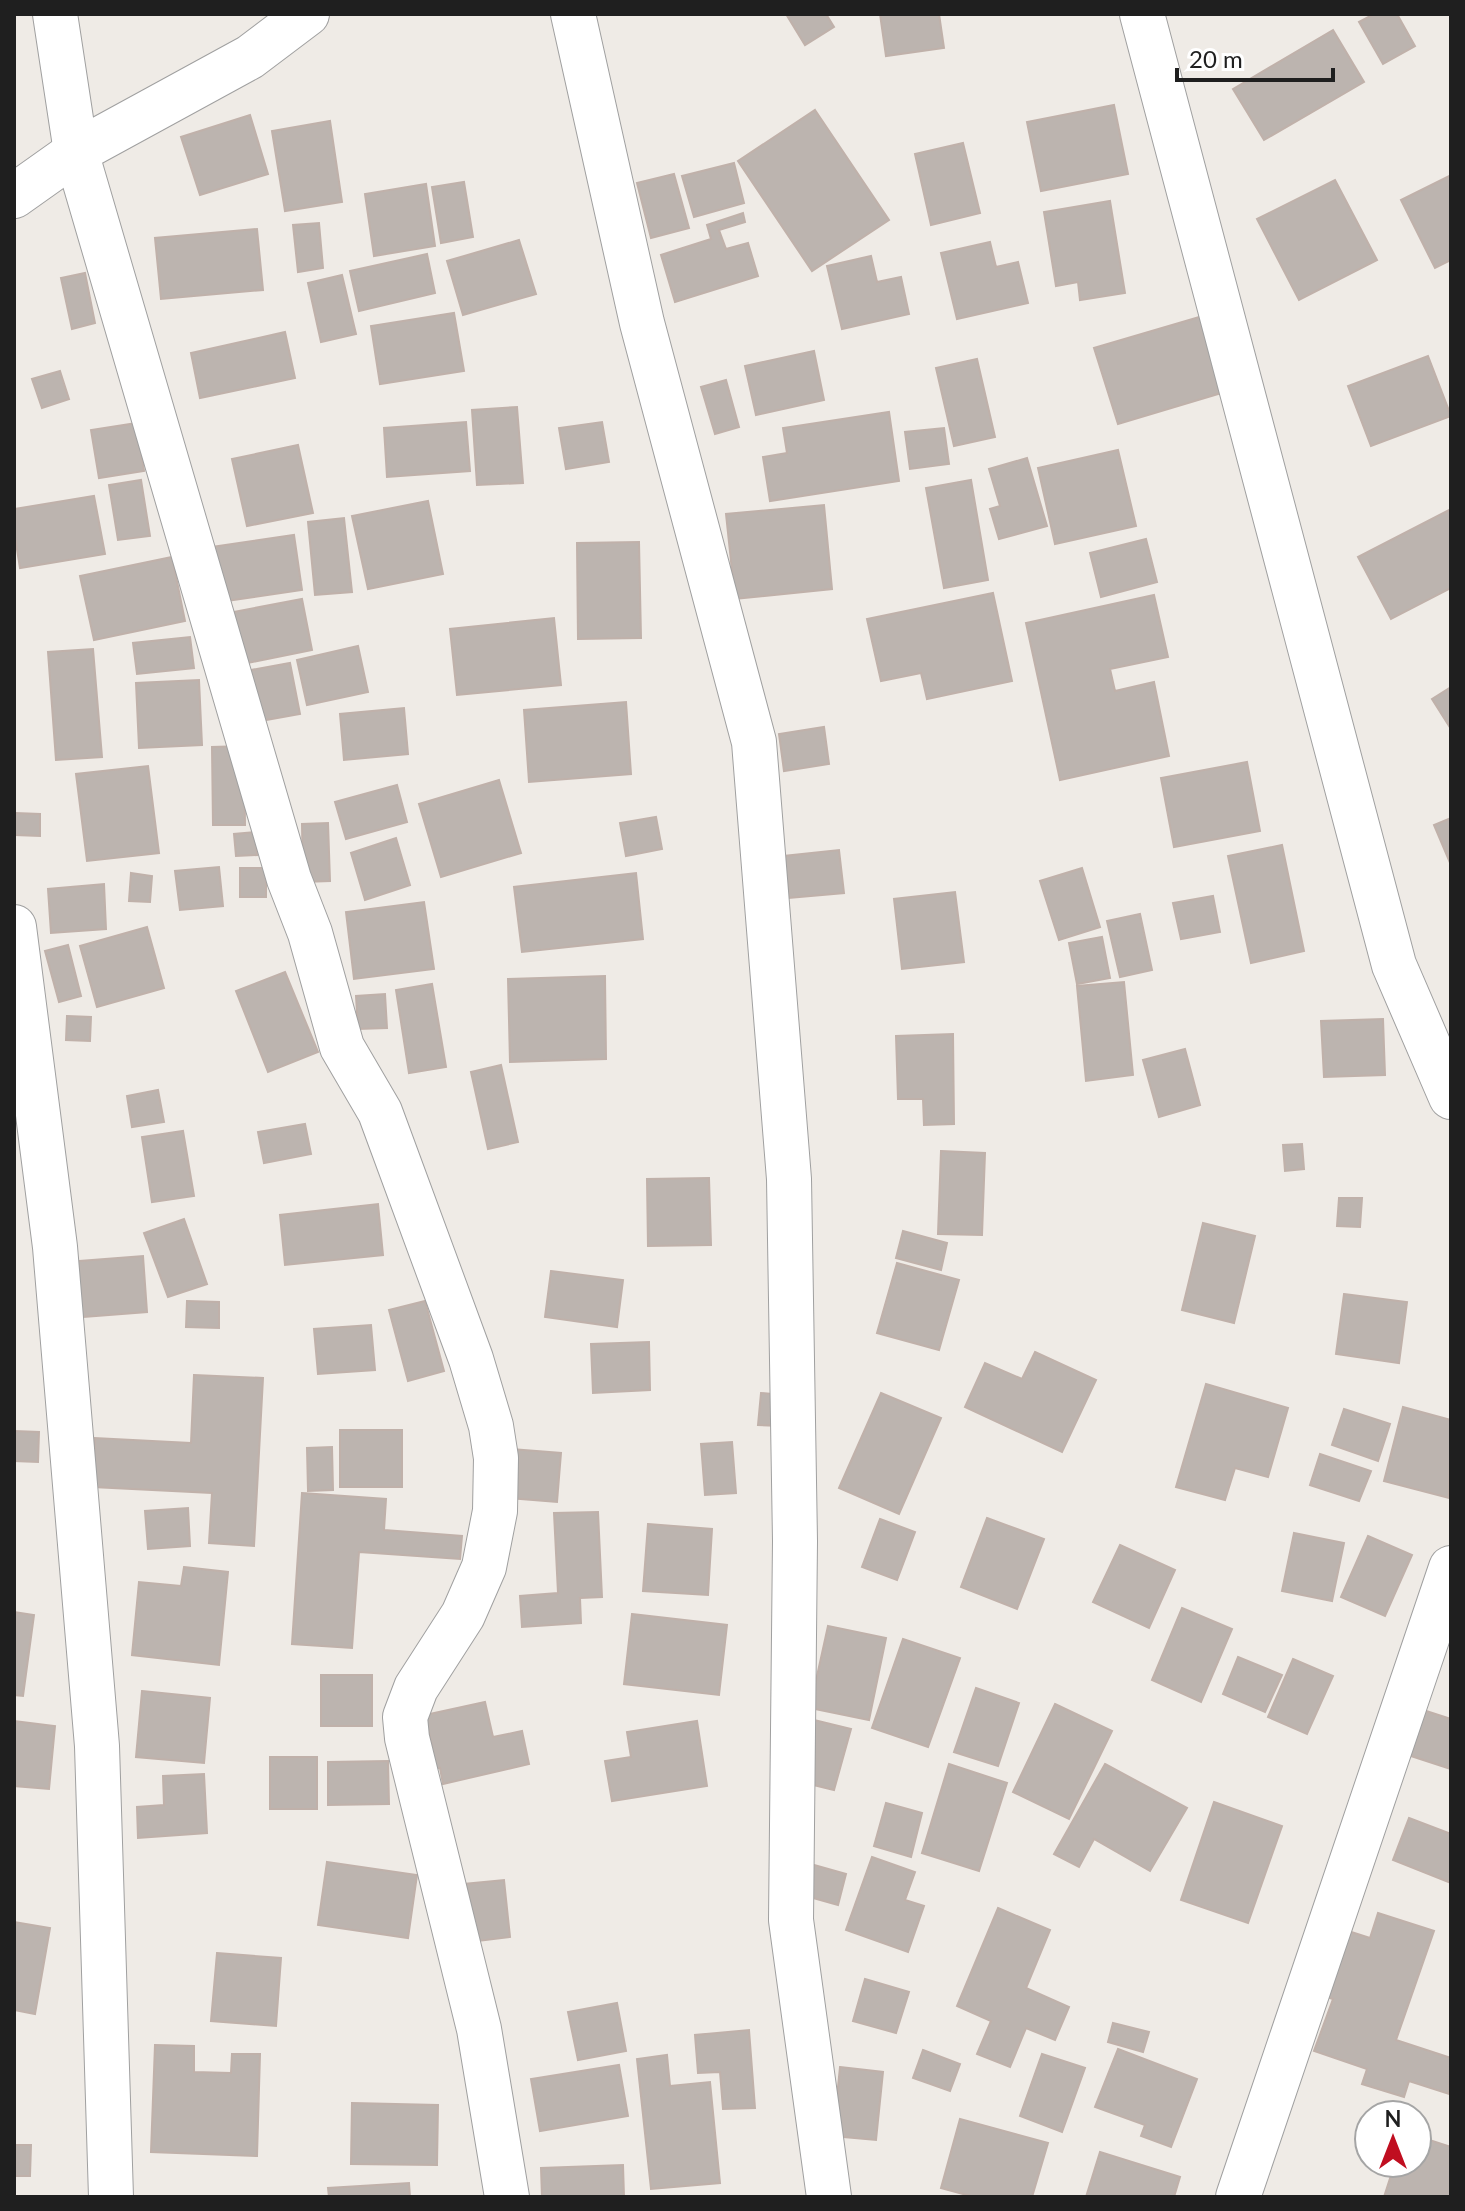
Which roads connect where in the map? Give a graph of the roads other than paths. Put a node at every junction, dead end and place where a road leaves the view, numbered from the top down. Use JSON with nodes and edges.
{"nodes":[{"id":1,"x":55,"y":14,"type":"edge"},
{"id":2,"x":307,"y":14,"type":"edge"},
{"id":3,"x":573,"y":14,"type":"edge"},
{"id":4,"x":1142,"y":14,"type":"edge"},
{"id":5,"x":76,"y":152,"type":"junction"},
{"id":6,"x":14,"y":196,"type":"edge"},
{"id":7,"x":14,"y":927,"type":"edge"},
{"id":8,"x":1451,"y":1097,"type":"edge"},
{"id":9,"x":1451,"y":1568,"type":"edge"},
{"id":10,"x":111,"y":2197,"type":"edge"},
{"id":11,"x":507,"y":2197,"type":"edge"},
{"id":12,"x":829,"y":2197,"type":"edge"},
{"id":13,"x":1238,"y":2197,"type":"edge"}],
"edges":[{"from":1,"to":5,"type":"street"},
{"from":2,"to":5,"type":"street"},
{"from":3,"to":12,"type":"street"},
{"from":4,"to":8,"type":"street"},
{"from":5,"to":6,"type":"street"},
{"from":5,"to":11,"type":"street"},
{"from":7,"to":10,"type":"street"},
{"from":9,"to":13,"type":"street"}]}
